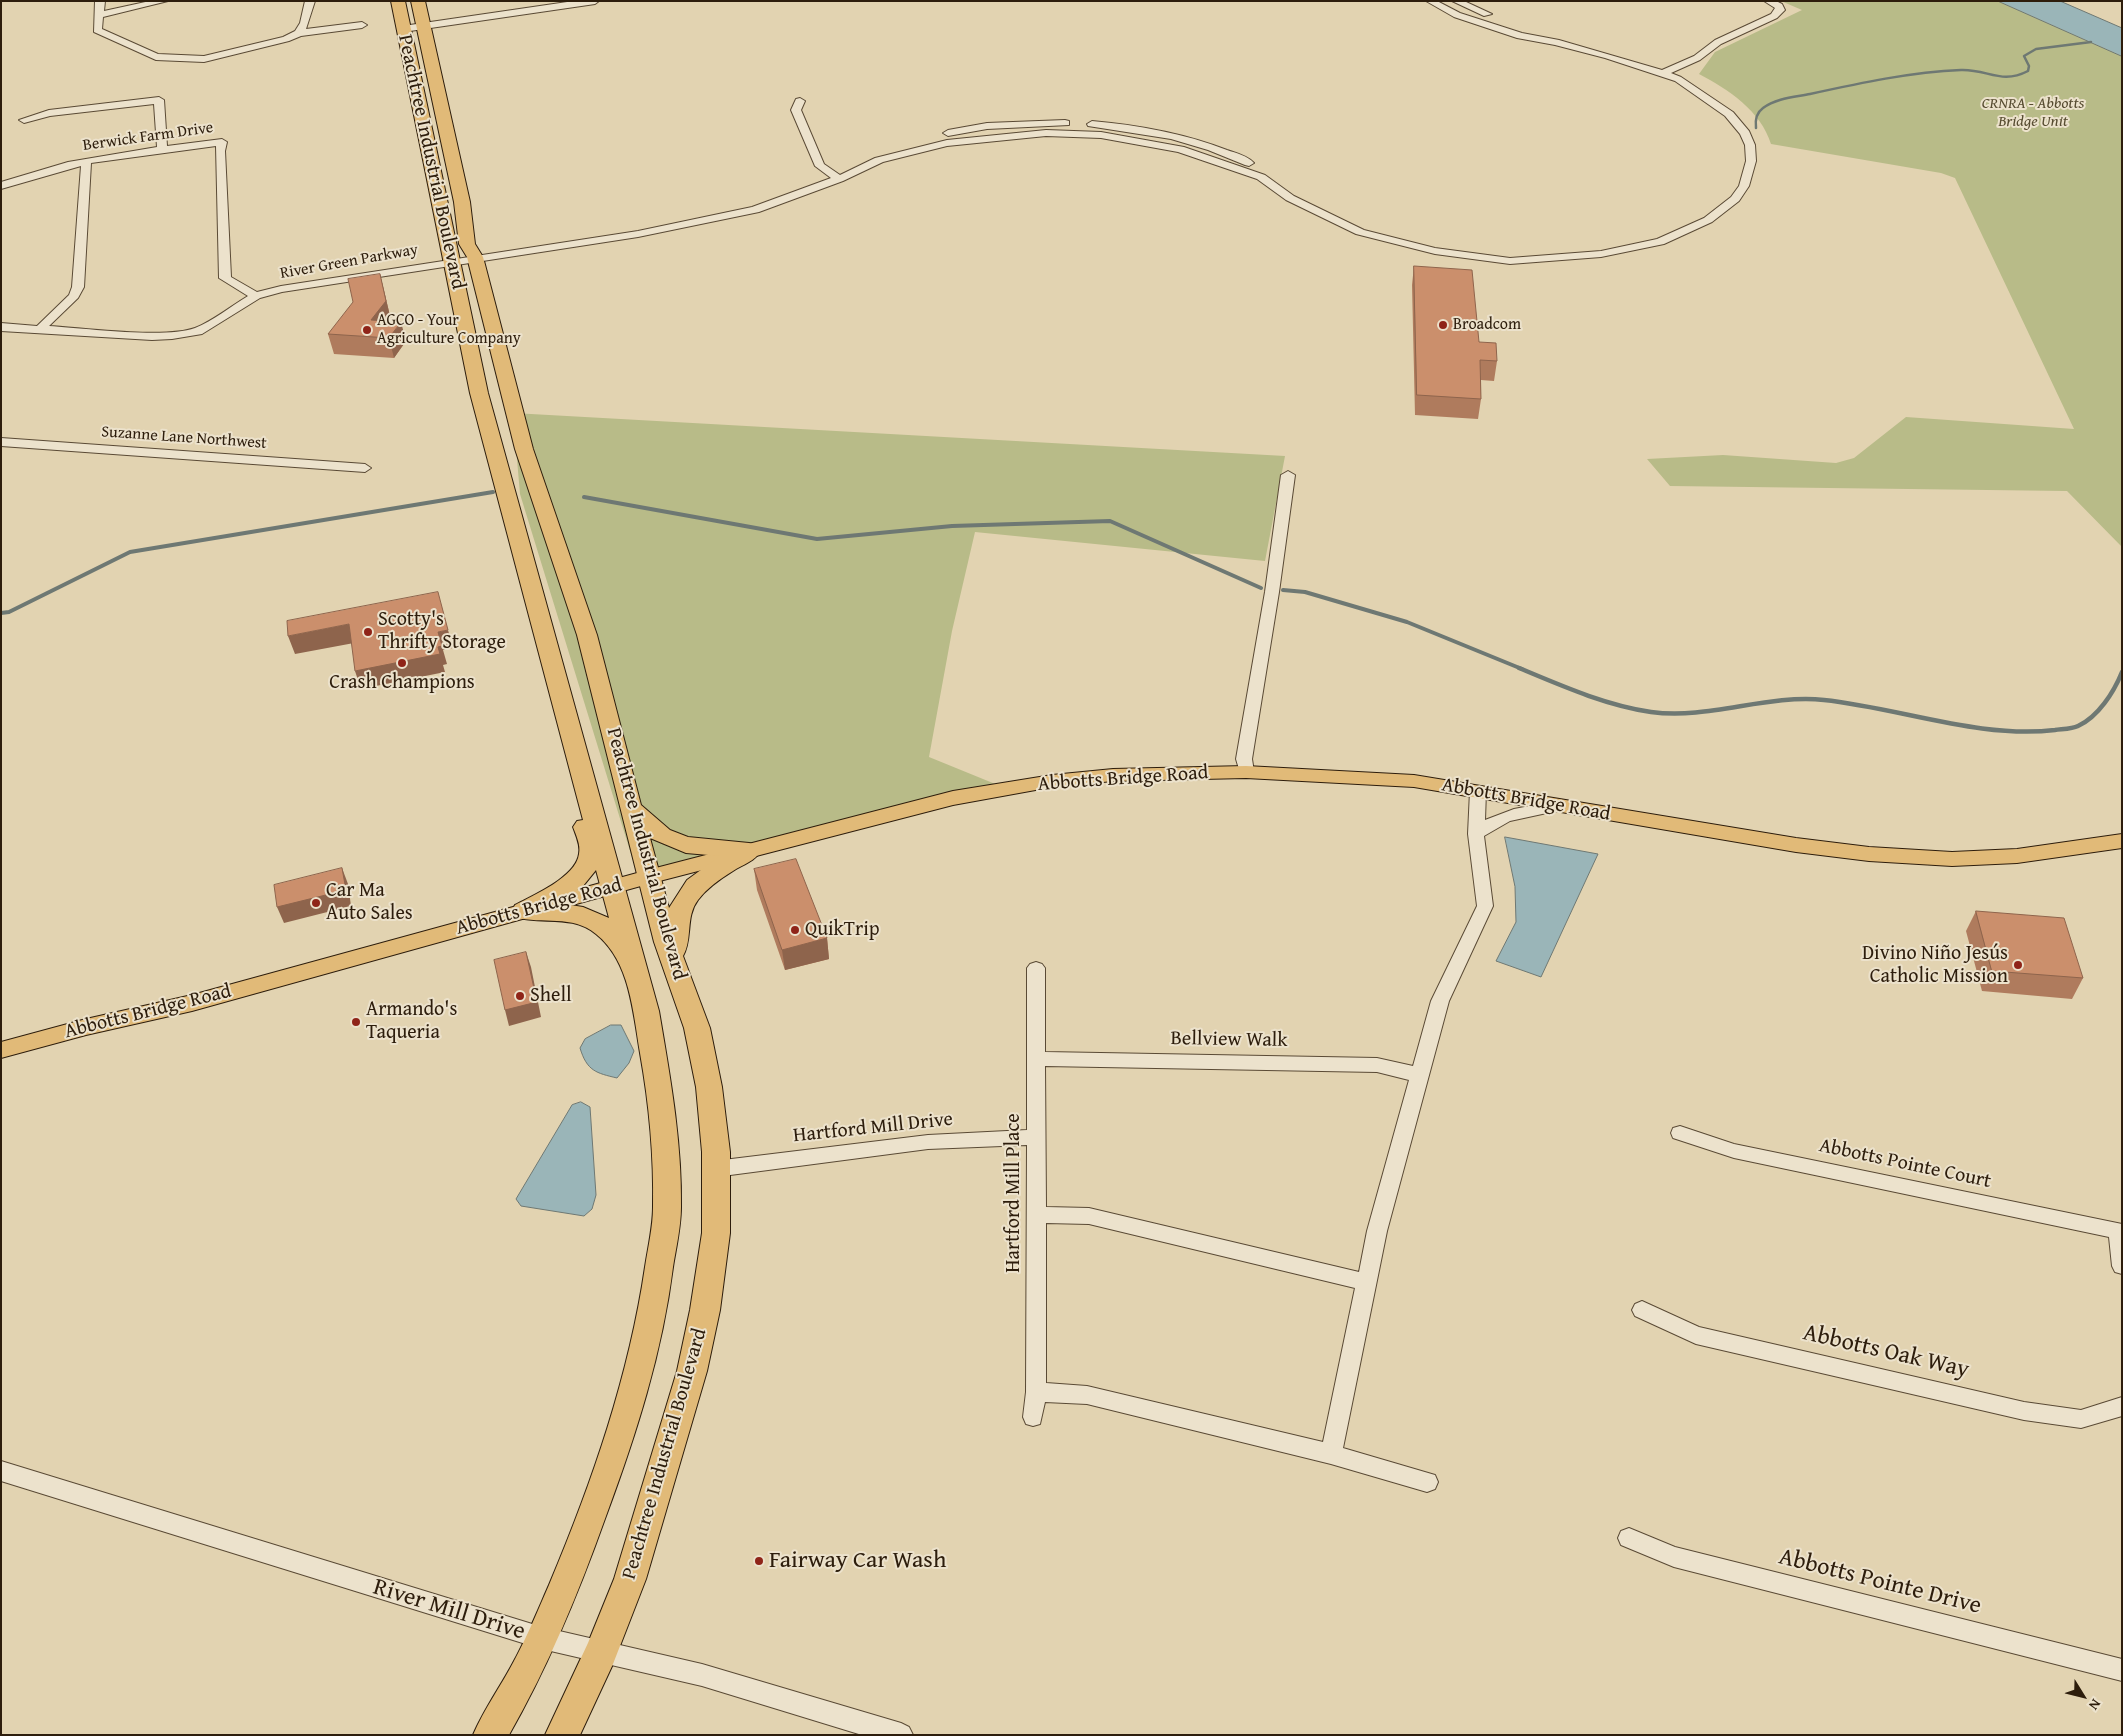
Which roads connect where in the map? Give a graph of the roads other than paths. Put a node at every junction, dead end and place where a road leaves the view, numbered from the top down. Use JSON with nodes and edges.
{"nodes":[{"id":1,"x":100,"y":1,"type":"edge"},
{"id":2,"x":164,"y":1,"type":"edge"},
{"id":3,"x":310,"y":1,"type":"edge"},
{"id":4,"x":398,"y":1,"type":"edge"},
{"id":5,"x":418,"y":1,"type":"edge"},
{"id":6,"x":549,"y":1,"type":"edge"},
{"id":7,"x":595,"y":1,"type":"edge"},
{"id":8,"x":1430,"y":1,"type":"edge"},
{"id":9,"x":1456,"y":1,"type":"edge"},
{"id":10,"x":1768,"y":1,"type":"edge"},
{"id":11,"x":509,"y":8,"type":"edge"},
{"id":12,"x":98,"y":15,"type":"junction"},
{"id":13,"x":424,"y":22,"type":"junction"},
{"id":14,"x":362,"y":25,"type":"dead end"},
{"id":15,"x":403,"y":25,"type":"junction"},
{"id":16,"x":299,"y":33,"type":"junction"},
{"id":17,"x":1556,"y":42,"type":"junction"},
{"id":18,"x":1664,"y":73,"type":"junction"},
{"id":19,"x":800,"y":101,"type":"dead end"},
{"id":20,"x":24,"y":120,"type":"dead end"},
{"id":21,"x":162,"y":150,"type":"junction"},
{"id":22,"x":879,"y":160,"type":"junction"},
{"id":23,"x":86,"y":162,"type":"junction"},
{"id":24,"x":1261,"y":177,"type":"junction"},
{"id":25,"x":839,"y":179,"type":"junction"},
{"id":26,"x":1,"y":186,"type":"edge"},
{"id":27,"x":475,"y":257,"type":"junction"},
{"id":28,"x":452,"y":261,"type":"junction"},
{"id":29,"x":256,"y":296,"type":"junction"},
{"id":30,"x":1,"y":326,"type":"edge"},
{"id":31,"x":41,"y":328,"type":"junction"},
{"id":32,"x":1,"y":442,"type":"edge"},
{"id":33,"x":365,"y":468,"type":"dead end"},
{"id":34,"x":1288,"y":475,"type":"dead end"},
{"id":35,"x":1246,"y":772,"type":"junction"},
{"id":36,"x":1478,"y":791,"type":"junction"},
{"id":37,"x":590,"y":801,"type":"junction"},
{"id":38,"x":1556,"y":806,"type":"junction"},
{"id":39,"x":631,"y":809,"type":"junction"},
{"id":40,"x":1476,"y":834,"type":"junction"},
{"id":41,"x":2122,"y":842,"type":"edge"},
{"id":42,"x":749,"y":851,"type":"junction"},
{"id":43,"x":648,"y":877,"type":"junction"},
{"id":44,"x":614,"y":886,"type":"junction"},
{"id":45,"x":524,"y":911,"type":"junction"},
{"id":46,"x":632,"y":959,"type":"junction"},
{"id":47,"x":673,"y":962,"type":"junction"},
{"id":48,"x":1036,"y":968,"type":"dead end"},
{"id":49,"x":1,"y":1050,"type":"edge"},
{"id":50,"x":1037,"y":1059,"type":"junction"},
{"id":51,"x":1420,"y":1075,"type":"junction"},
{"id":52,"x":1680,"y":1133,"type":"dead end"},
{"id":53,"x":1036,"y":1138,"type":"junction"},
{"id":54,"x":715,"y":1169,"type":"junction"},
{"id":55,"x":1036,"y":1215,"type":"junction"},
{"id":56,"x":2120,"y":1231,"type":"edge"},
{"id":57,"x":2122,"y":1266,"type":"edge"},
{"id":58,"x":1366,"y":1282,"type":"junction"},
{"id":59,"x":1642,"y":1310,"type":"dead end"},
{"id":60,"x":1036,"y":1392,"type":"junction"},
{"id":61,"x":2122,"y":1406,"type":"edge"},
{"id":62,"x":1033,"y":1417,"type":"dead end"},
{"id":63,"x":1331,"y":1454,"type":"junction"},
{"id":64,"x":1,"y":1471,"type":"edge"},
{"id":65,"x":1427,"y":1482,"type":"dead end"},
{"id":66,"x":1628,"y":1538,"type":"dead end"},
{"id":67,"x":542,"y":1638,"type":"junction"},
{"id":68,"x":600,"y":1652,"type":"junction"},
{"id":69,"x":2122,"y":1670,"type":"edge"},
{"id":70,"x":490,"y":1735,"type":"edge"},
{"id":71,"x":562,"y":1735,"type":"edge"},
{"id":72,"x":901,"y":1735,"type":"edge"}],
"edges":[{"from":1,"to":12,"type":"street"},
{"from":2,"to":12,"type":"street"},
{"from":3,"to":16,"type":"street"},
{"from":4,"to":15,"type":"highway","name":"Peachtree Industrial Boulevard"},
{"from":5,"to":13,"type":"highway","name":"Peachtree Industrial Boulevard"},
{"from":6,"to":11,"type":"street"},
{"from":7,"to":11,"type":"street"},
{"from":8,"to":17,"type":"street","name":"River Green Parkway"},
{"from":9,"to":17,"type":"street","name":"River Green Parkway"},
{"from":10,"to":18,"type":"street"},
{"from":11,"to":13,"type":"street"},
{"from":12,"to":16,"type":"street"},
{"from":13,"to":15,"type":"street"},
{"from":13,"to":27,"type":"highway","name":"Peachtree Industrial Boulevard"},
{"from":14,"to":16,"type":"street"},
{"from":15,"to":28,"type":"highway","name":"Peachtree Industrial Boulevard"},
{"from":17,"to":18,"type":"street","name":"River Green Parkway"},
{"from":18,"to":24,"type":"street","name":"River Green Parkway"},
{"from":19,"to":25,"type":"street"},
{"from":20,"to":21,"type":"street"},
{"from":21,"to":23,"type":"street","name":"Berwick Farm Drive"},
{"from":21,"to":29,"type":"street","name":"Berwick Farm Drive"},
{"from":22,"to":24,"type":"street","name":"River Green Parkway"},
{"from":22,"to":24,"type":"street","name":"River Green Parkway"},
{"from":22,"to":25,"type":"street","name":"River Green Parkway"},
{"from":23,"to":26,"type":"street","name":"Berwick Farm Drive"},
{"from":23,"to":31,"type":"street"},
{"from":25,"to":27,"type":"street","name":"River Green Parkway"},
{"from":27,"to":28,"type":"street","name":"River Green Parkway"},
{"from":27,"to":39,"type":"highway","name":"Peachtree Industrial Boulevard"},
{"from":28,"to":29,"type":"street","name":"River Green Parkway"},
{"from":28,"to":37,"type":"highway","name":"Peachtree Industrial Boulevard"},
{"from":29,"to":31,"type":"street","name":"River Green Parkway"},
{"from":30,"to":31,"type":"street","name":"River Green Parkway"},
{"from":32,"to":33,"type":"street","name":"Suzanne Lane Northwest"},
{"from":34,"to":35,"type":"street"},
{"from":35,"to":36,"type":"main road","name":"Abbotts Bridge Road"},
{"from":35,"to":42,"type":"main road","name":"Abbotts Bridge Road"},
{"from":36,"to":38,"type":"main road","name":"Abbotts Bridge Road"},
{"from":36,"to":40,"type":"street"},
{"from":37,"to":44,"type":"highway","name":"Peachtree Industrial Boulevard"},
{"from":37,"to":45,"type":"highway"},
{"from":38,"to":40,"type":"street"},
{"from":38,"to":41,"type":"main road","name":"Abbotts Bridge Road"},
{"from":39,"to":42,"type":"highway"},
{"from":39,"to":43,"type":"highway","name":"Peachtree Industrial Boulevard"},
{"from":40,"to":51,"type":"street"},
{"from":42,"to":43,"type":"main road","name":"Abbotts Bridge Road"},
{"from":42,"to":47,"type":"highway"},
{"from":43,"to":44,"type":"main road","name":"Abbotts Bridge Road"},
{"from":43,"to":47,"type":"highway","name":"Peachtree Industrial Boulevard"},
{"from":44,"to":45,"type":"main road","name":"Abbotts Bridge Road"},
{"from":44,"to":46,"type":"highway","name":"Peachtree Industrial Boulevard"},
{"from":45,"to":46,"type":"highway"},
{"from":45,"to":49,"type":"main road","name":"Abbotts Bridge Road"},
{"from":46,"to":67,"type":"highway","name":"Peachtree Industrial Boulevard"},
{"from":47,"to":54,"type":"highway","name":"Peachtree Industrial Boulevard"},
{"from":48,"to":50,"type":"street","name":"Hartford Mill Place"},
{"from":50,"to":51,"type":"street","name":"Bellview Walk"},
{"from":50,"to":53,"type":"street","name":"Hartford Mill Place"},
{"from":51,"to":58,"type":"street"},
{"from":52,"to":56,"type":"street","name":"Abbotts Pointe Court"},
{"from":53,"to":54,"type":"street","name":"Hartford Mill Drive"},
{"from":53,"to":55,"type":"street","name":"Hartford Mill Place"},
{"from":54,"to":68,"type":"highway","name":"Peachtree Industrial Boulevard"},
{"from":55,"to":58,"type":"street"},
{"from":55,"to":60,"type":"street","name":"Hartford Mill Place"},
{"from":56,"to":57,"type":"street"},
{"from":58,"to":63,"type":"street"},
{"from":59,"to":61,"type":"street","name":"Abbotts Oak Way"},
{"from":60,"to":62,"type":"street","name":"Hartford Mill Place"},
{"from":60,"to":63,"type":"street"},
{"from":63,"to":65,"type":"street"},
{"from":64,"to":67,"type":"street","name":"River Mill Drive"},
{"from":66,"to":69,"type":"street","name":"Abbotts Pointe Drive"},
{"from":67,"to":68,"type":"street","name":"River Mill Drive"},
{"from":67,"to":70,"type":"highway","name":"Peachtree Industrial Boulevard"},
{"from":68,"to":71,"type":"highway","name":"Peachtree Industrial Boulevard"},
{"from":68,"to":72,"type":"street","name":"River Mill Drive"}]}
